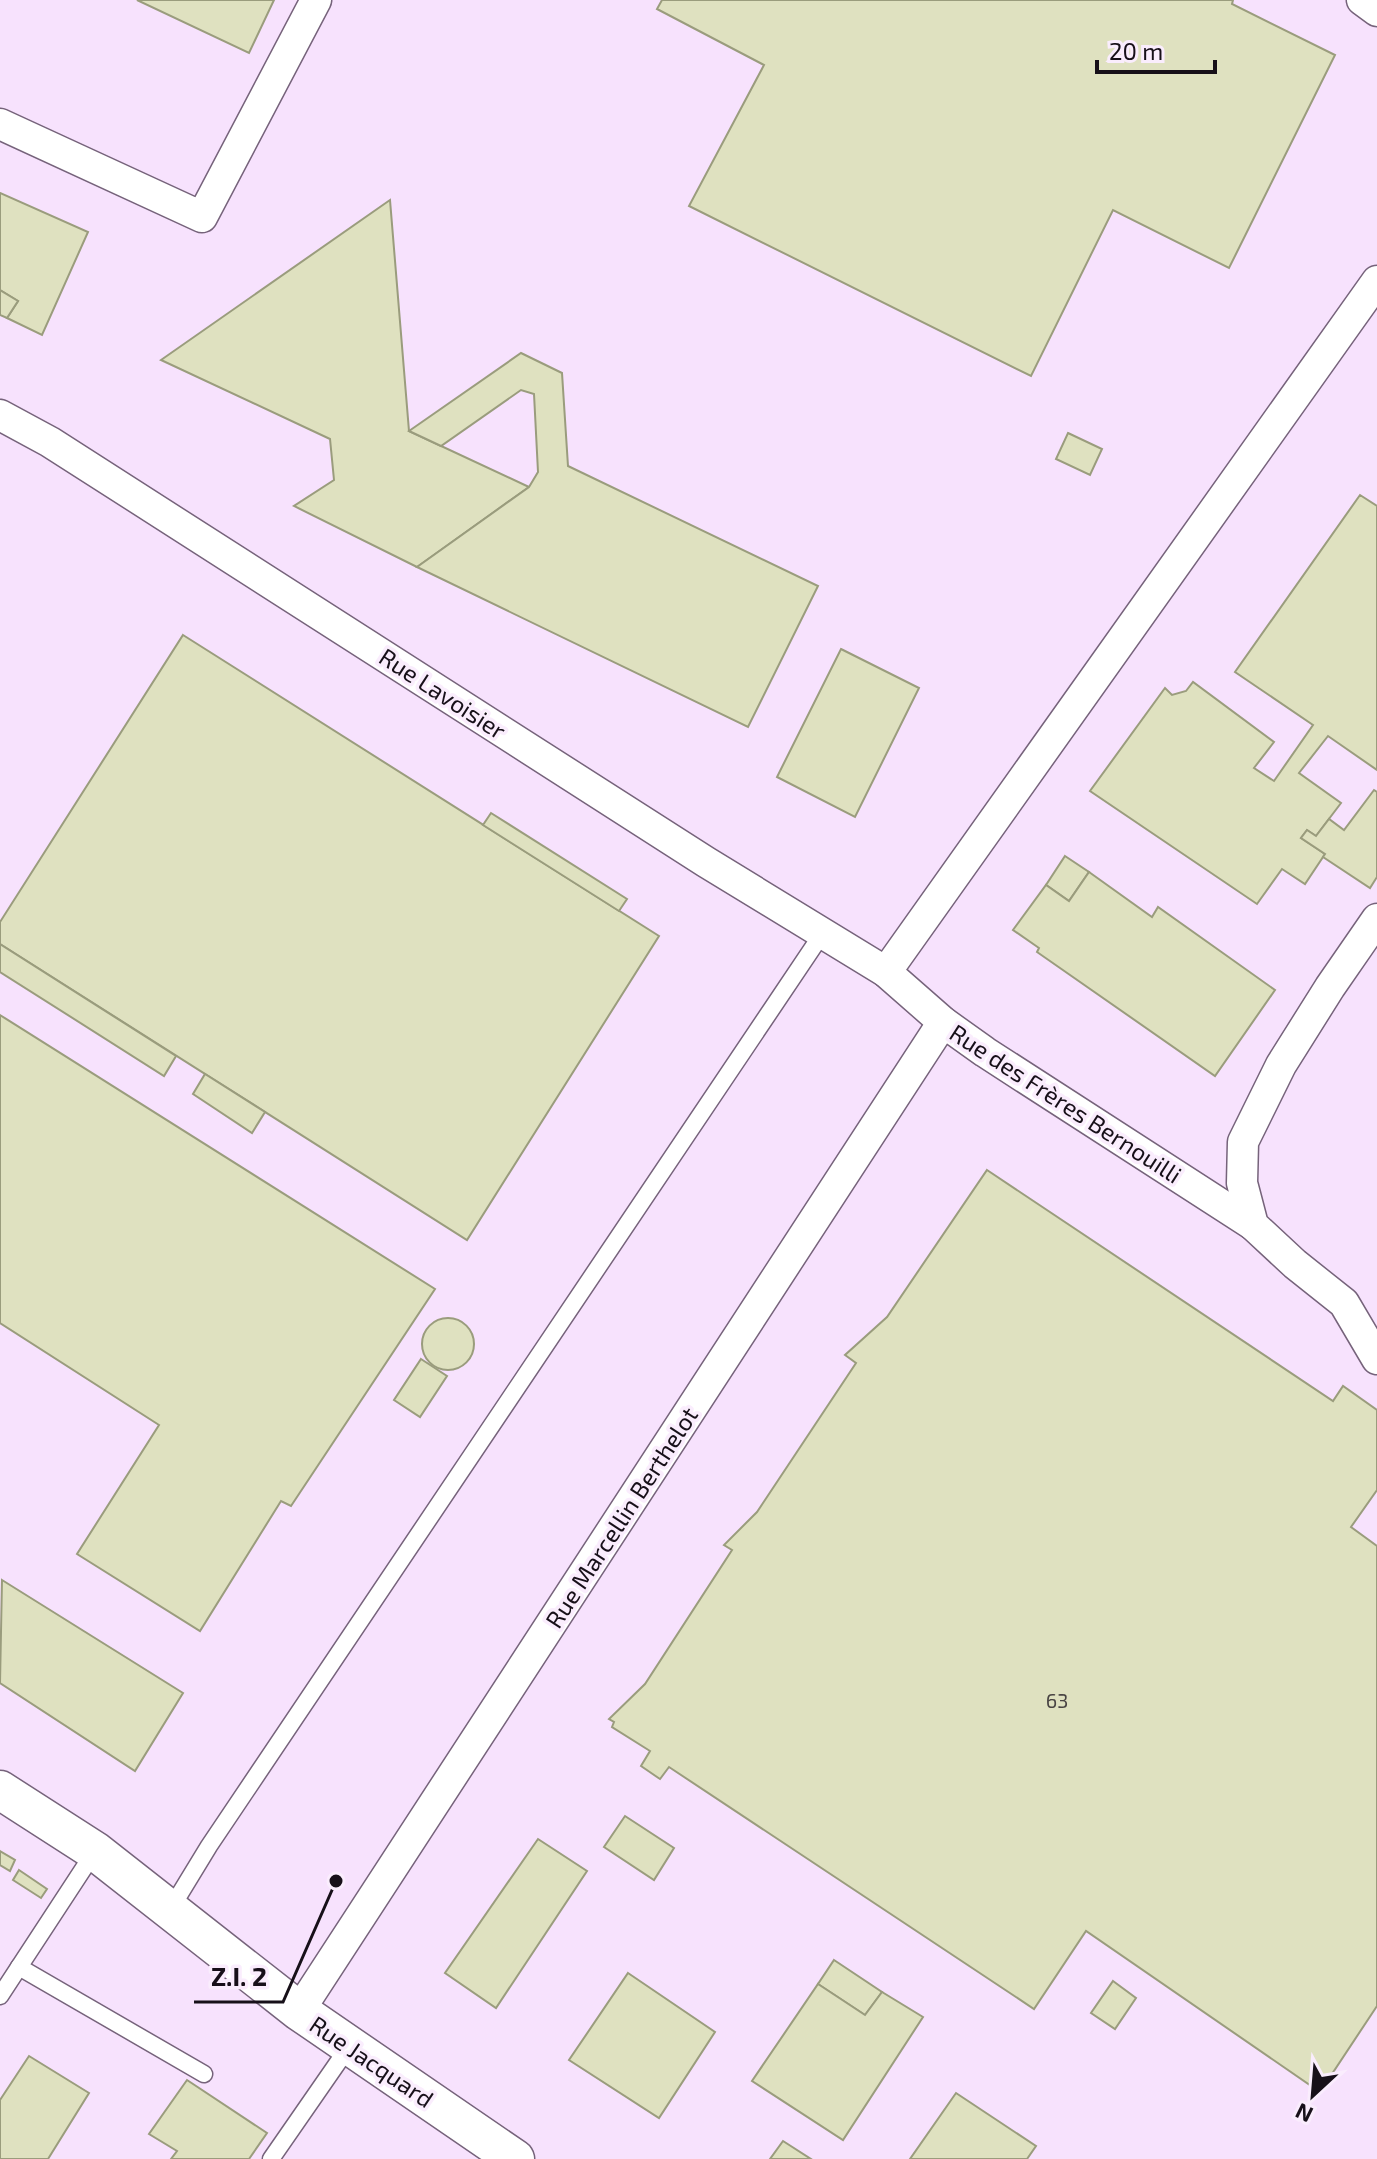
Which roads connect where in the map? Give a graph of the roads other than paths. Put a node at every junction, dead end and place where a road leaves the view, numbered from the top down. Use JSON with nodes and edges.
{"nodes":[{"id":1,"x":316,"y":0,"type":"edge"},
{"id":2,"x":1362,"y":0,"type":"edge"},
{"id":3,"x":1377,"y":11,"type":"edge"},
{"id":4,"x":0,"y":124,"type":"edge"},
{"id":5,"x":1377,"y":281,"type":"edge"},
{"id":6,"x":0,"y":415,"type":"edge"},
{"id":7,"x":1377,"y":919,"type":"edge"},
{"id":8,"x":822,"y":934,"type":"junction"},
{"id":9,"x":886,"y":972,"type":"junction"},
{"id":10,"x":943,"y":1022,"type":"junction"},
{"id":11,"x":1253,"y":1225,"type":"junction"},
{"id":12,"x":1377,"y":1359,"type":"edge"},
{"id":13,"x":0,"y":1790,"type":"edge"},
{"id":14,"x":95,"y":1851,"type":"junction"},
{"id":15,"x":170,"y":1910,"type":"junction"},
{"id":16,"x":19,"y":1967,"type":"junction"},
{"id":17,"x":0,"y":1996,"type":"edge"},
{"id":18,"x":299,"y":2011,"type":"junction"},
{"id":19,"x":350,"y":2045,"type":"junction"},
{"id":20,"x":204,"y":2074,"type":"dead end"},
{"id":21,"x":271,"y":2159,"type":"edge"},
{"id":22,"x":515,"y":2159,"type":"edge"}],
"edges":[{"from":1,"to":4,"type":"street"},
{"from":2,"to":3,"type":"street"},
{"from":5,"to":9,"type":"street"},
{"from":6,"to":8,"type":"street","name":"Rue Lavoisier"},
{"from":7,"to":11,"type":"street"},
{"from":8,"to":9,"type":"street","name":"Rue Lavoisier"},
{"from":8,"to":15,"type":"lane"},
{"from":9,"to":10,"type":"street","name":"Rue des Frères Bernouilli"},
{"from":10,"to":11,"type":"street","name":"Rue des Frères Bernouilli"},
{"from":10,"to":18,"type":"street","name":"Rue Marcellin Berthelot"},
{"from":11,"to":12,"type":"street","name":"Rue des Frères Bernouilli"},
{"from":13,"to":14,"type":"street","name":"Rue Jacquard"},
{"from":14,"to":15,"type":"street","name":"Rue Jacquard"},
{"from":14,"to":16,"type":"lane"},
{"from":15,"to":18,"type":"street","name":"Rue Jacquard"},
{"from":16,"to":17,"type":"lane"},
{"from":16,"to":20,"type":"lane"},
{"from":18,"to":19,"type":"street","name":"Rue Jacquard"},
{"from":19,"to":21,"type":"lane"},
{"from":19,"to":22,"type":"street","name":"Rue Jacquard"}]}
